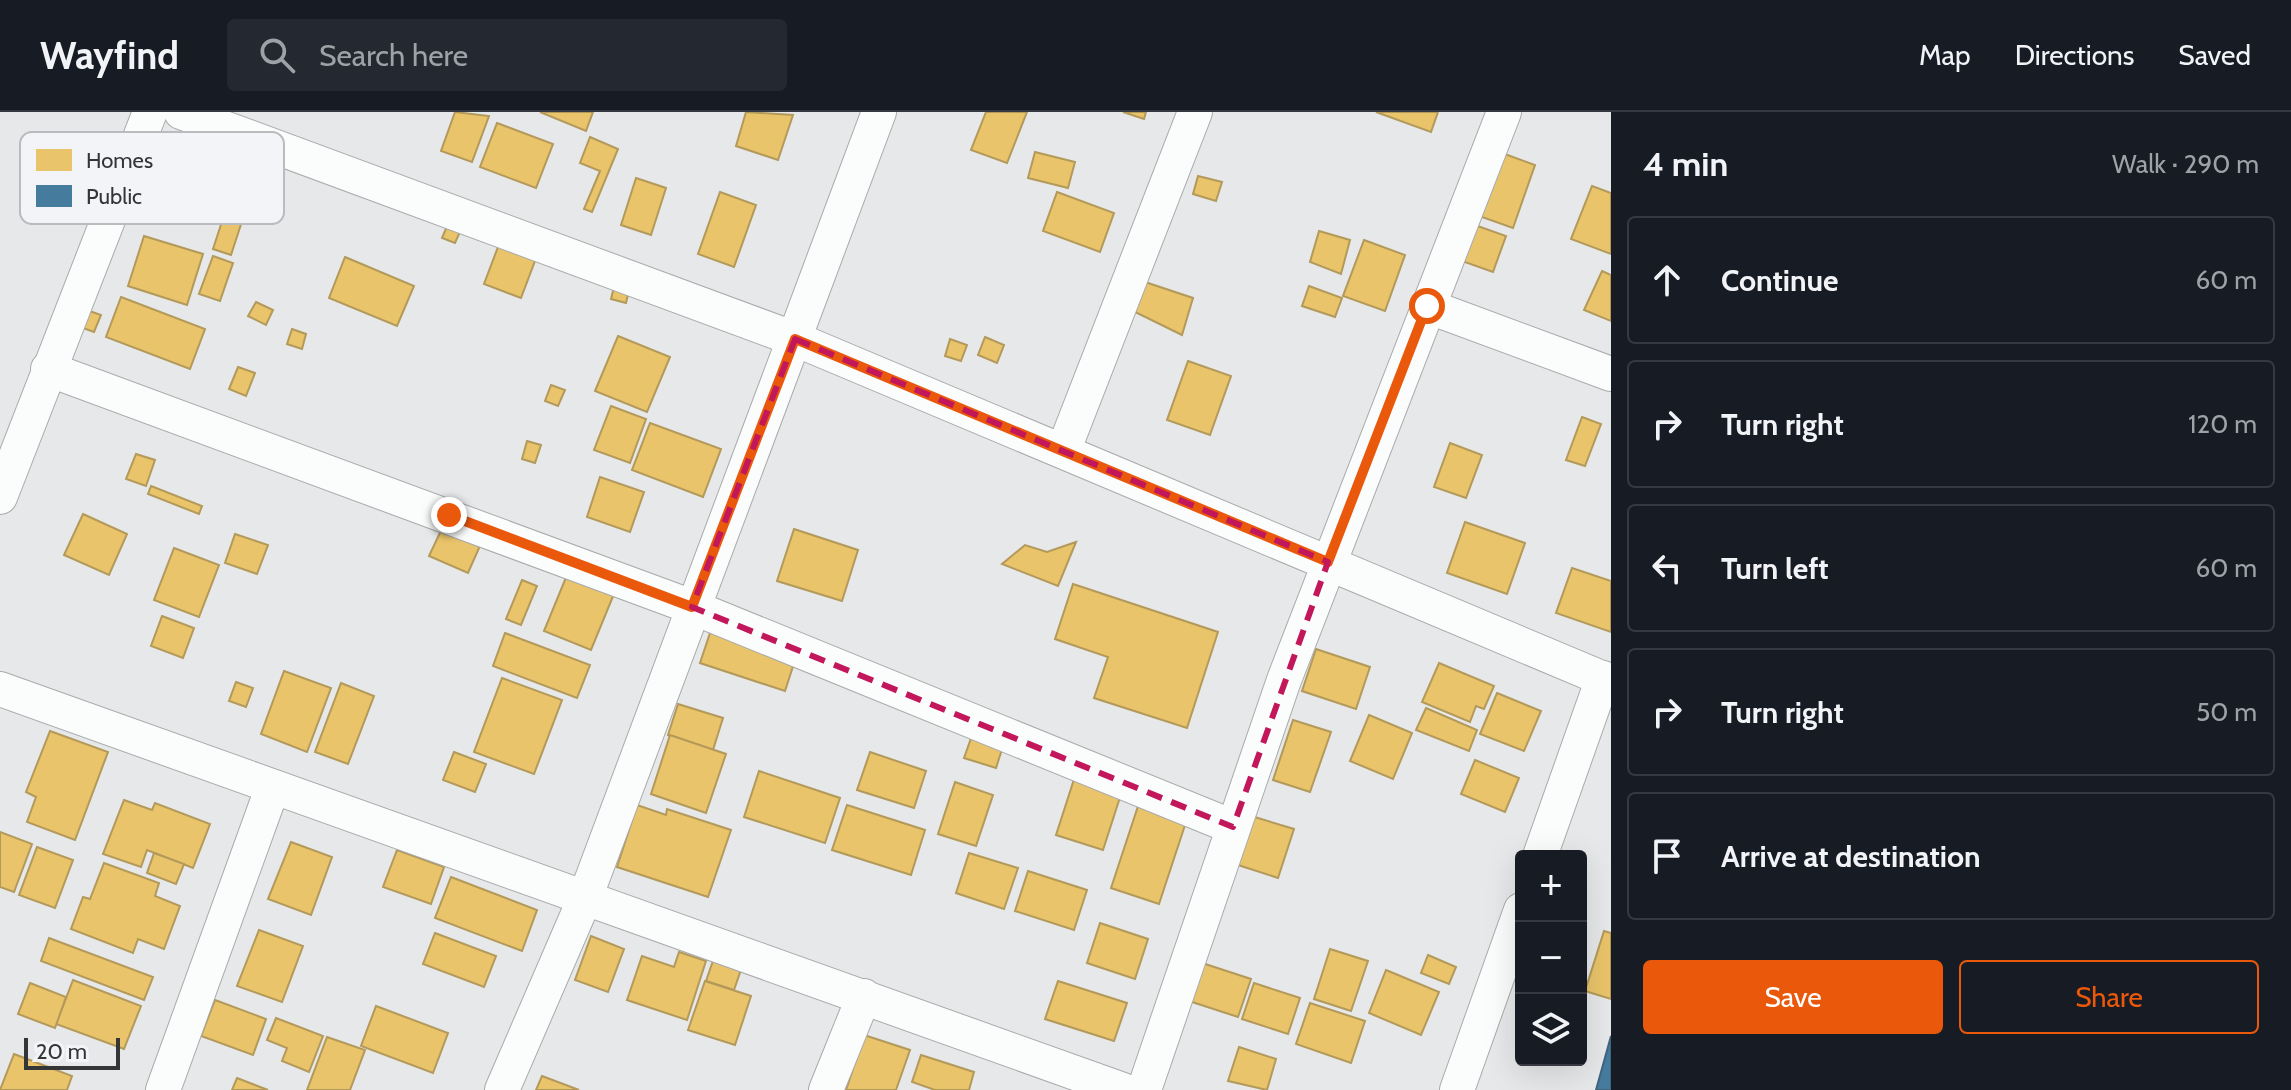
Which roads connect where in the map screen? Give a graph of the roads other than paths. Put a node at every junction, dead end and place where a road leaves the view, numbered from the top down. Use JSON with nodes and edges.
{"nodes":[{"id":1,"x":150,"y":112,"type":"edge"},
{"id":2,"x":181,"y":112,"type":"edge"},
{"id":3,"x":879,"y":112,"type":"edge"},
{"id":4,"x":1195,"y":112,"type":"edge"},
{"id":5,"x":1504,"y":112,"type":"edge"},
{"id":6,"x":142,"y":132,"type":"edge"},
{"id":7,"x":235,"y":132,"type":"edge"},
{"id":8,"x":284,"y":150,"type":"edge"},
{"id":9,"x":106,"y":224,"type":"edge"},
{"id":10,"x":1427,"y":306,"type":"junction"},
{"id":11,"x":795,"y":339,"type":"junction"},
{"id":12,"x":48,"y":369,"type":"junction"},
{"id":13,"x":1611,"y":374,"type":"edge"},
{"id":14,"x":1064,"y":449,"type":"junction"},
{"id":15,"x":0,"y":497,"type":"edge"},
{"id":16,"x":1328,"y":562,"type":"junction"},
{"id":17,"x":692,"y":607,"type":"junction"},
{"id":18,"x":1607,"y":680,"type":"edge"},
{"id":19,"x":0,"y":689,"type":"edge"},
{"id":20,"x":272,"y":789,"type":"junction"},
{"id":21,"x":1233,"y":827,"type":"junction"},
{"id":22,"x":1542,"y":850,"type":"edge"},
{"id":23,"x":585,"y":898,"type":"junction"},
{"id":24,"x":1517,"y":922,"type":"edge"},
{"id":25,"x":864,"y":996,"type":"junction"},
{"id":26,"x":163,"y":1090,"type":"edge"},
{"id":27,"x":502,"y":1090,"type":"edge"},
{"id":28,"x":826,"y":1090,"type":"edge"},
{"id":29,"x":1123,"y":1090,"type":"edge"},
{"id":30,"x":1144,"y":1090,"type":"edge"},
{"id":31,"x":1457,"y":1090,"type":"edge"}],
"edges":[{"from":1,"to":6,"type":"street"},
{"from":2,"to":7,"type":"street"},
{"from":3,"to":11,"type":"street"},
{"from":4,"to":14,"type":"street"},
{"from":5,"to":10,"type":"street"},
{"from":8,"to":11,"type":"street"},
{"from":9,"to":12,"type":"street"},
{"from":10,"to":13,"type":"street"},
{"from":10,"to":16,"type":"street"},
{"from":11,"to":14,"type":"street"},
{"from":11,"to":17,"type":"street"},
{"from":12,"to":15,"type":"street"},
{"from":12,"to":17,"type":"street"},
{"from":14,"to":16,"type":"street"},
{"from":16,"to":18,"type":"street"},
{"from":16,"to":21,"type":"street"},
{"from":17,"to":21,"type":"street"},
{"from":17,"to":23,"type":"street"},
{"from":18,"to":22,"type":"street"},
{"from":19,"to":20,"type":"street"},
{"from":20,"to":23,"type":"street"},
{"from":20,"to":26,"type":"street"},
{"from":21,"to":30,"type":"street"},
{"from":23,"to":25,"type":"street"},
{"from":23,"to":27,"type":"street"},
{"from":24,"to":31,"type":"street"},
{"from":25,"to":28,"type":"street"},
{"from":25,"to":29,"type":"street"}]}
